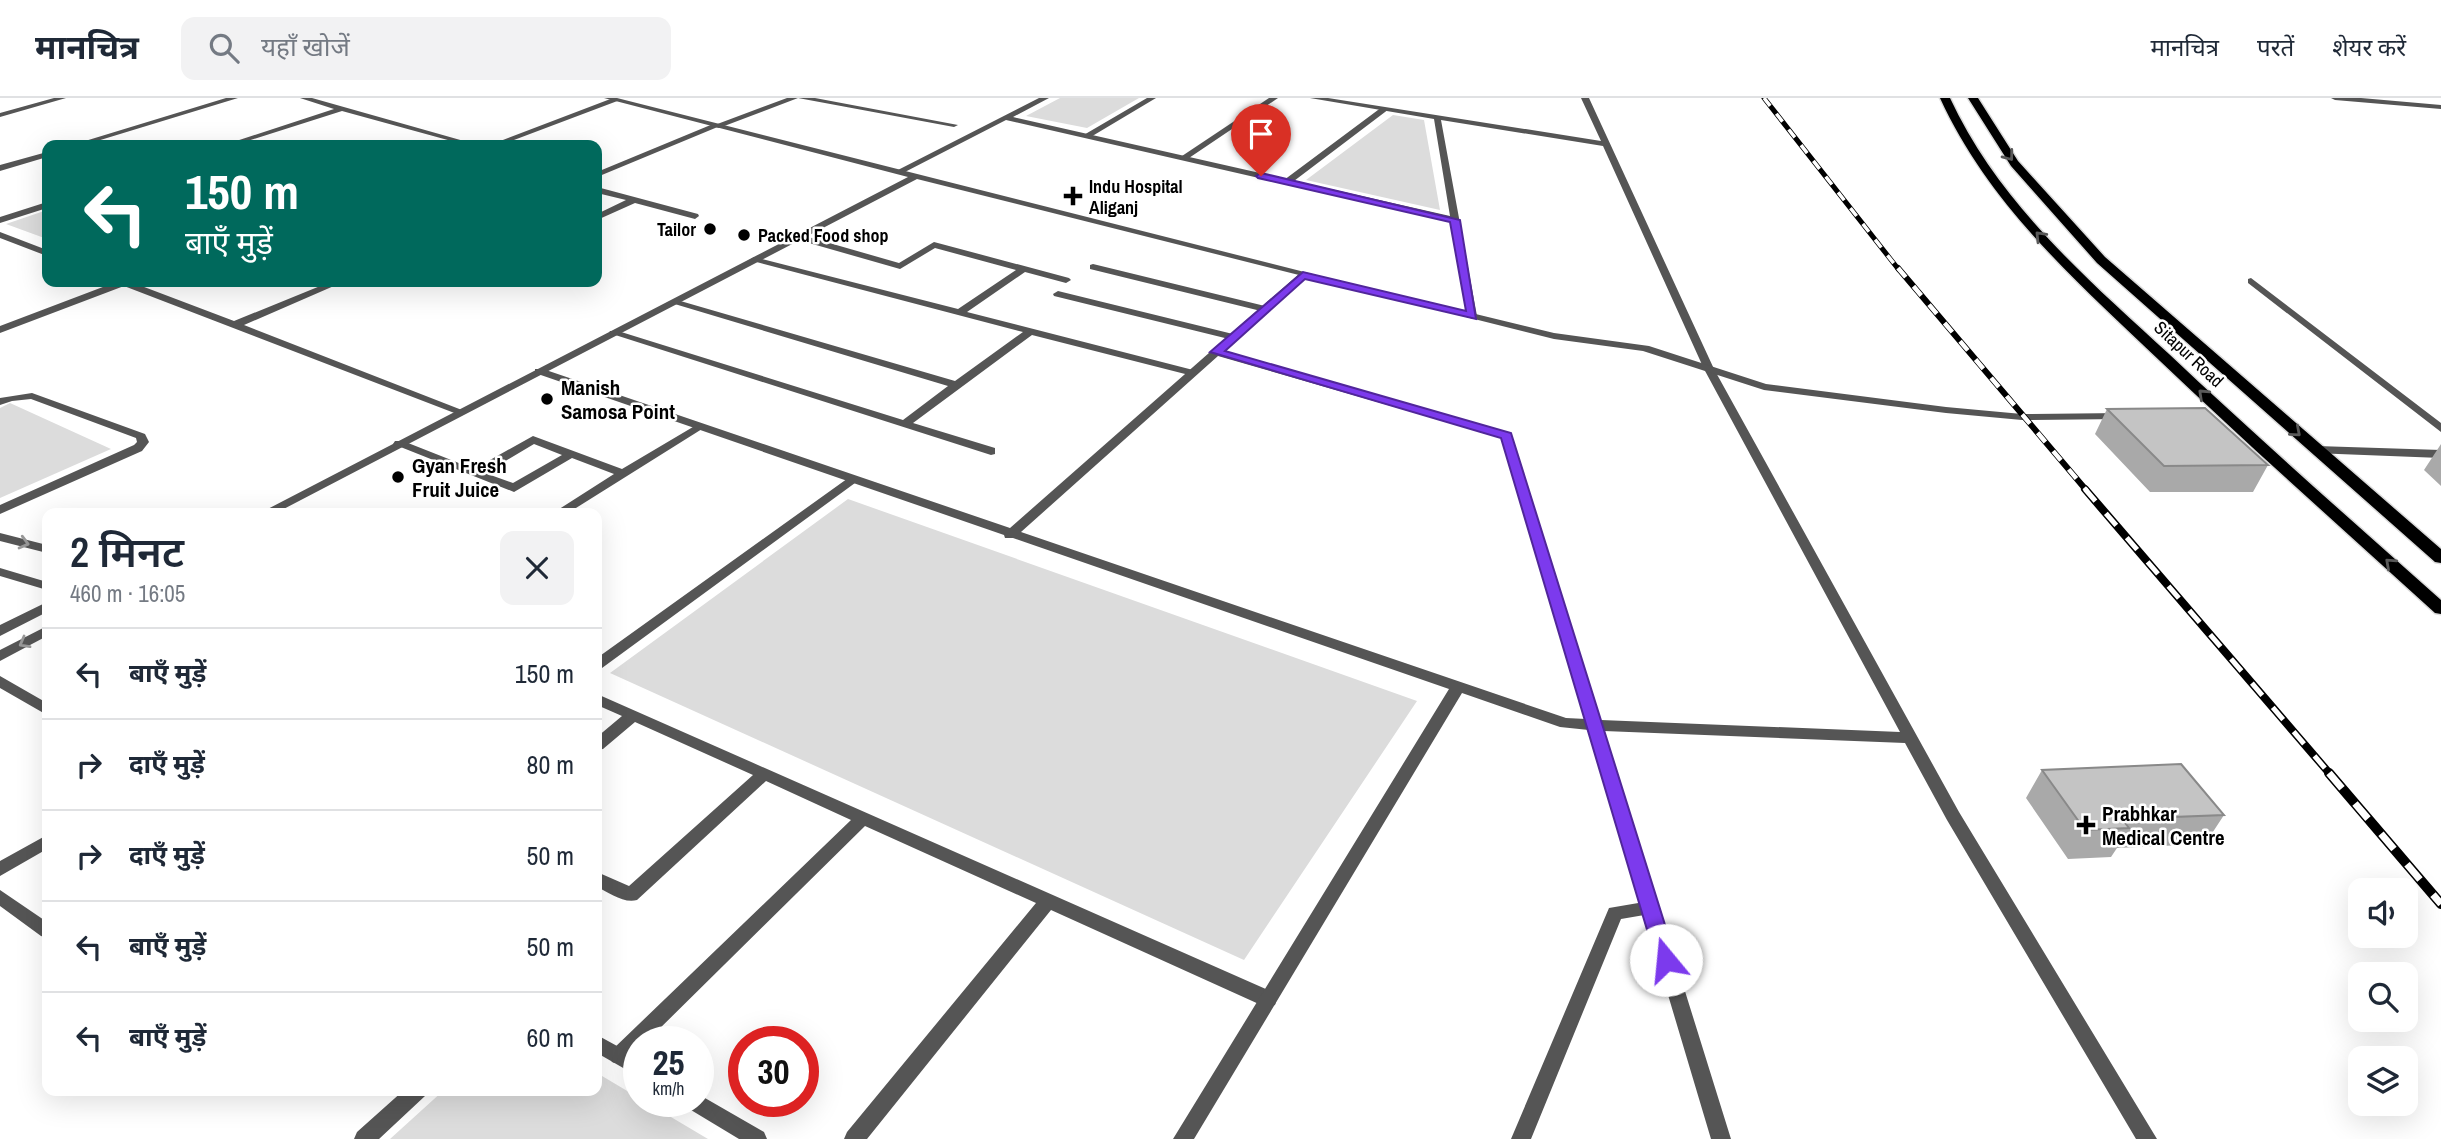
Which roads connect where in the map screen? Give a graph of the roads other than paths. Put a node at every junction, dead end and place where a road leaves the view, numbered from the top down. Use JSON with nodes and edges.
{"nodes":[{"id":1,"x":37,"y":98,"type":"edge"},
{"id":2,"x":62,"y":98,"type":"edge"},
{"id":3,"x":234,"y":98,"type":"edge"},
{"id":4,"x":304,"y":98,"type":"edge"},
{"id":5,"x":794,"y":98,"type":"edge"},
{"id":6,"x":802,"y":98,"type":"edge"},
{"id":7,"x":1045,"y":98,"type":"edge"},
{"id":8,"x":1152,"y":98,"type":"edge"},
{"id":9,"x":1274,"y":98,"type":"edge"},
{"id":10,"x":1314,"y":98,"type":"edge"},
{"id":11,"x":1585,"y":98,"type":"edge"},
{"id":12,"x":1945,"y":98,"type":"edge"},
{"id":13,"x":1973,"y":98,"type":"edge"},
{"id":14,"x":2335,"y":98,"type":"edge"},
{"id":15,"x":2420,"y":98,"type":"edge"},
{"id":16,"x":612,"y":99,"type":"edge"},
{"id":17,"x":2441,"y":100,"type":"edge"},
{"id":18,"x":2441,"y":107,"type":"edge"},
{"id":19,"x":0,"y":108,"type":"edge"},
{"id":20,"x":341,"y":108,"type":"junction"},
{"id":21,"x":1385,"y":109,"type":"junction"},
{"id":22,"x":0,"y":115,"type":"edge"},
{"id":23,"x":1437,"y":117,"type":"junction"},
{"id":24,"x":1006,"y":118,"type":"junction"},
{"id":25,"x":954,"y":125,"type":"dead end"},
{"id":26,"x":716,"y":126,"type":"junction"},
{"id":27,"x":1086,"y":136,"type":"junction"},
{"id":28,"x":93,"y":140,"type":"edge"},
{"id":29,"x":243,"y":140,"type":"edge"},
{"id":30,"x":456,"y":140,"type":"edge"},
{"id":31,"x":507,"y":140,"type":"edge"},
{"id":32,"x":1606,"y":144,"type":"junction"},
{"id":33,"x":42,"y":155,"type":"edge"},
{"id":34,"x":1183,"y":158,"type":"junction"},
{"id":35,"x":0,"y":168,"type":"edge"},
{"id":36,"x":898,"y":172,"type":"junction"},
{"id":37,"x":602,"y":173,"type":"edge"},
{"id":38,"x":916,"y":177,"type":"junction"},
{"id":39,"x":1287,"y":182,"type":"junction"},
{"id":40,"x":602,"y":191,"type":"edge"},
{"id":41,"x":634,"y":200,"type":"junction"},
{"id":42,"x":42,"y":207,"type":"edge"},
{"id":43,"x":602,"y":215,"type":"edge"},
{"id":44,"x":695,"y":216,"type":"dead end"},
{"id":45,"x":0,"y":220,"type":"edge"},
{"id":46,"x":1455,"y":220,"type":"junction"},
{"id":47,"x":0,"y":235,"type":"edge"},
{"id":48,"x":798,"y":237,"type":"junction"},
{"id":49,"x":42,"y":251,"type":"edge"},
{"id":50,"x":754,"y":260,"type":"junction"},
{"id":51,"x":1093,"y":267,"type":"dead end"},
{"id":52,"x":1023,"y":269,"type":"junction"},
{"id":53,"x":1303,"y":275,"type":"junction"},
{"id":54,"x":1066,"y":280,"type":"dead end"},
{"id":55,"x":2251,"y":281,"type":"dead end"},
{"id":56,"x":110,"y":287,"type":"edge"},
{"id":57,"x":136,"y":287,"type":"edge"},
{"id":58,"x":326,"y":287,"type":"edge"},
{"id":59,"x":1058,"y":295,"type":"dead end"},
{"id":60,"x":673,"y":302,"type":"junction"},
{"id":61,"x":1265,"y":309,"type":"junction"},
{"id":62,"x":959,"y":313,"type":"junction"},
{"id":63,"x":1472,"y":316,"type":"junction"},
{"id":64,"x":234,"y":325,"type":"junction"},
{"id":65,"x":0,"y":330,"type":"edge"},
{"id":66,"x":1031,"y":331,"type":"junction"},
{"id":67,"x":614,"y":333,"type":"junction"},
{"id":68,"x":1233,"y":337,"type":"junction"},
{"id":69,"x":1216,"y":352,"type":"junction"},
{"id":70,"x":1709,"y":369,"type":"junction"},
{"id":71,"x":539,"y":371,"type":"junction"},
{"id":72,"x":1193,"y":373,"type":"junction"},
{"id":73,"x":956,"y":385,"type":"junction"},
{"id":74,"x":0,"y":402,"type":"edge"},
{"id":75,"x":461,"y":412,"type":"junction"},
{"id":76,"x":2131,"y":416,"type":"edge"},
{"id":77,"x":904,"y":424,"type":"junction"},
{"id":78,"x":698,"y":427,"type":"junction"},
{"id":79,"x":2441,"y":429,"type":"edge"},
{"id":80,"x":399,"y":444,"type":"junction"},
{"id":81,"x":2318,"y":450,"type":"junction"},
{"id":82,"x":991,"y":451,"type":"dead end"},
{"id":83,"x":571,"y":454,"type":"junction"},
{"id":84,"x":2441,"y":454,"type":"edge"},
{"id":85,"x":475,"y":473,"type":"junction"},
{"id":86,"x":623,"y":473,"type":"junction"},
{"id":87,"x":851,"y":480,"type":"junction"},
{"id":88,"x":277,"y":508,"type":"edge"},
{"id":89,"x":567,"y":508,"type":"edge"},
{"id":90,"x":0,"y":510,"type":"edge"},
{"id":91,"x":1010,"y":535,"type":"junction"},
{"id":92,"x":0,"y":537,"type":"edge"},
{"id":93,"x":42,"y":548,"type":"edge"},
{"id":94,"x":2441,"y":558,"type":"edge"},
{"id":95,"x":0,"y":572,"type":"edge"},
{"id":96,"x":42,"y":585,"type":"edge"},
{"id":97,"x":42,"y":609,"type":"edge"},
{"id":98,"x":2441,"y":609,"type":"edge"},
{"id":99,"x":0,"y":631,"type":"edge"},
{"id":100,"x":42,"y":633,"type":"edge"},
{"id":101,"x":0,"y":656,"type":"edge"},
{"id":102,"x":602,"y":661,"type":"edge"},
{"id":103,"x":0,"y":681,"type":"edge"},
{"id":104,"x":1457,"y":688,"type":"junction"},
{"id":105,"x":602,"y":701,"type":"edge"},
{"id":106,"x":42,"y":707,"type":"edge"},
{"id":107,"x":634,"y":715,"type":"junction"},
{"id":108,"x":1594,"y":725,"type":"junction"},
{"id":109,"x":1910,"y":738,"type":"junction"},
{"id":110,"x":602,"y":741,"type":"edge"},
{"id":111,"x":764,"y":774,"type":"junction"},
{"id":112,"x":863,"y":818,"type":"junction"},
{"id":113,"x":42,"y":844,"type":"edge"},
{"id":114,"x":0,"y":870,"type":"edge"},
{"id":115,"x":602,"y":881,"type":"edge"},
{"id":116,"x":0,"y":897,"type":"edge"},
{"id":117,"x":1048,"y":901,"type":"junction"},
{"id":118,"x":1650,"y":908,"type":"junction"},
{"id":119,"x":42,"y":927,"type":"edge"},
{"id":120,"x":1268,"y":999,"type":"junction"},
{"id":121,"x":602,"y":1046,"type":"edge"},
{"id":122,"x":619,"y":1056,"type":"junction"},
{"id":123,"x":623,"y":1058,"type":"edge"},
{"id":124,"x":411,"y":1096,"type":"edge"},
{"id":125,"x":714,"y":1114,"type":"edge"},
{"id":126,"x":363,"y":1139,"type":"edge"},
{"id":127,"x":755,"y":1139,"type":"edge"},
{"id":128,"x":854,"y":1139,"type":"edge"},
{"id":129,"x":1183,"y":1139,"type":"edge"},
{"id":130,"x":1521,"y":1139,"type":"edge"},
{"id":131,"x":1721,"y":1139,"type":"edge"},
{"id":132,"x":2147,"y":1139,"type":"edge"}],
"edges":[{"from":1,"to":19,"type":"street"},
{"from":2,"to":22,"type":"street"},
{"from":3,"to":28,"type":"street"},
{"from":4,"to":20,"type":"street"},
{"from":5,"to":26,"type":"street"},
{"from":6,"to":25,"type":"street"},
{"from":7,"to":24,"type":"street"},
{"from":8,"to":27,"type":"street"},
{"from":9,"to":34,"type":"street"},
{"from":10,"to":21,"type":"street"},
{"from":11,"to":32,"type":"street"},
{"from":98,"to":12,"type":"main road","name":"Sitapur Road","one_way":true},
{"from":13,"to":81,"type":"main road","name":"Sitapur Road","one_way":true},
{"from":14,"to":18,"type":"street"},
{"from":15,"to":17,"type":"street"},
{"from":16,"to":26,"type":"street"},
{"from":16,"to":31,"type":"street"},
{"from":20,"to":29,"type":"street"},
{"from":20,"to":30,"type":"street"},
{"from":21,"to":23,"type":"street"},
{"from":21,"to":39,"type":"street"},
{"from":23,"to":32,"type":"street"},
{"from":23,"to":46,"type":"street"},
{"from":24,"to":27,"type":"street"},
{"from":24,"to":36,"type":"street"},
{"from":26,"to":36,"type":"street"},
{"from":26,"to":37,"type":"street"},
{"from":27,"to":34,"type":"street"},
{"from":32,"to":70,"type":"street"},
{"from":33,"to":35,"type":"street"},
{"from":34,"to":39,"type":"street"},
{"from":36,"to":38,"type":"street"},
{"from":38,"to":48,"type":"street"},
{"from":38,"to":53,"type":"street"},
{"from":39,"to":46,"type":"street"},
{"from":40,"to":41,"type":"street"},
{"from":41,"to":43,"type":"street"},
{"from":41,"to":44,"type":"street"},
{"from":42,"to":45,"type":"street"},
{"from":46,"to":63,"type":"street"},
{"from":47,"to":49,"type":"street"},
{"from":48,"to":50,"type":"street"},
{"from":48,"to":52,"type":"street"},
{"from":50,"to":60,"type":"street"},
{"from":50,"to":62,"type":"street"},
{"from":51,"to":61,"type":"street"},
{"from":52,"to":54,"type":"street"},
{"from":52,"to":62,"type":"street"},
{"from":53,"to":61,"type":"street"},
{"from":53,"to":63,"type":"street"},
{"from":55,"to":79,"type":"street"},
{"from":56,"to":65,"type":"street"},
{"from":57,"to":64,"type":"street"},
{"from":58,"to":64,"type":"street"},
{"from":59,"to":68,"type":"street"},
{"from":60,"to":67,"type":"street"},
{"from":60,"to":73,"type":"street"},
{"from":61,"to":68,"type":"street"},
{"from":62,"to":66,"type":"street"},
{"from":63,"to":70,"type":"street"},
{"from":64,"to":75,"type":"street"},
{"from":66,"to":72,"type":"street"},
{"from":66,"to":73,"type":"street"},
{"from":67,"to":71,"type":"street"},
{"from":67,"to":77,"type":"street"},
{"from":68,"to":69,"type":"street"},
{"from":69,"to":72,"type":"street"},
{"from":69,"to":108,"type":"street"},
{"from":70,"to":76,"type":"street"},
{"from":70,"to":109,"type":"street"},
{"from":71,"to":75,"type":"street"},
{"from":71,"to":78,"type":"street"},
{"from":72,"to":91,"type":"street"},
{"from":73,"to":77,"type":"street"},
{"from":74,"to":90,"type":"street"},
{"from":75,"to":80,"type":"street"},
{"from":77,"to":82,"type":"street"},
{"from":78,"to":86,"type":"street"},
{"from":78,"to":87,"type":"street"},
{"from":80,"to":85,"type":"street"},
{"from":80,"to":88,"type":"street"},
{"from":81,"to":84,"type":"street"},
{"from":81,"to":94,"type":"main road","name":"Sitapur Road"},
{"from":83,"to":85,"type":"street"},
{"from":83,"to":85,"type":"street"},
{"from":83,"to":86,"type":"street"},
{"from":86,"to":89,"type":"street"},
{"from":87,"to":91,"type":"street"},
{"from":87,"to":102,"type":"street"},
{"from":91,"to":104,"type":"street"},
{"from":92,"to":93,"type":"street","one_way":true},
{"from":95,"to":96,"type":"street"},
{"from":97,"to":99,"type":"street"},
{"from":100,"to":101,"type":"street","one_way":true},
{"from":103,"to":106,"type":"street"},
{"from":104,"to":108,"type":"street"},
{"from":104,"to":120,"type":"street"},
{"from":105,"to":107,"type":"street"},
{"from":107,"to":110,"type":"street"},
{"from":107,"to":111,"type":"street"},
{"from":108,"to":109,"type":"street"},
{"from":108,"to":118,"type":"street"},
{"from":109,"to":132,"type":"street"},
{"from":111,"to":112,"type":"street"},
{"from":111,"to":115,"type":"street"},
{"from":112,"to":117,"type":"street"},
{"from":112,"to":122,"type":"street"},
{"from":113,"to":114,"type":"street"},
{"from":116,"to":119,"type":"street"},
{"from":117,"to":120,"type":"street"},
{"from":117,"to":128,"type":"street"},
{"from":118,"to":130,"type":"street"},
{"from":118,"to":131,"type":"street"},
{"from":120,"to":129,"type":"street"},
{"from":121,"to":122,"type":"street"},
{"from":122,"to":123,"type":"street"},
{"from":124,"to":126,"type":"street"},
{"from":125,"to":127,"type":"street"}]}
